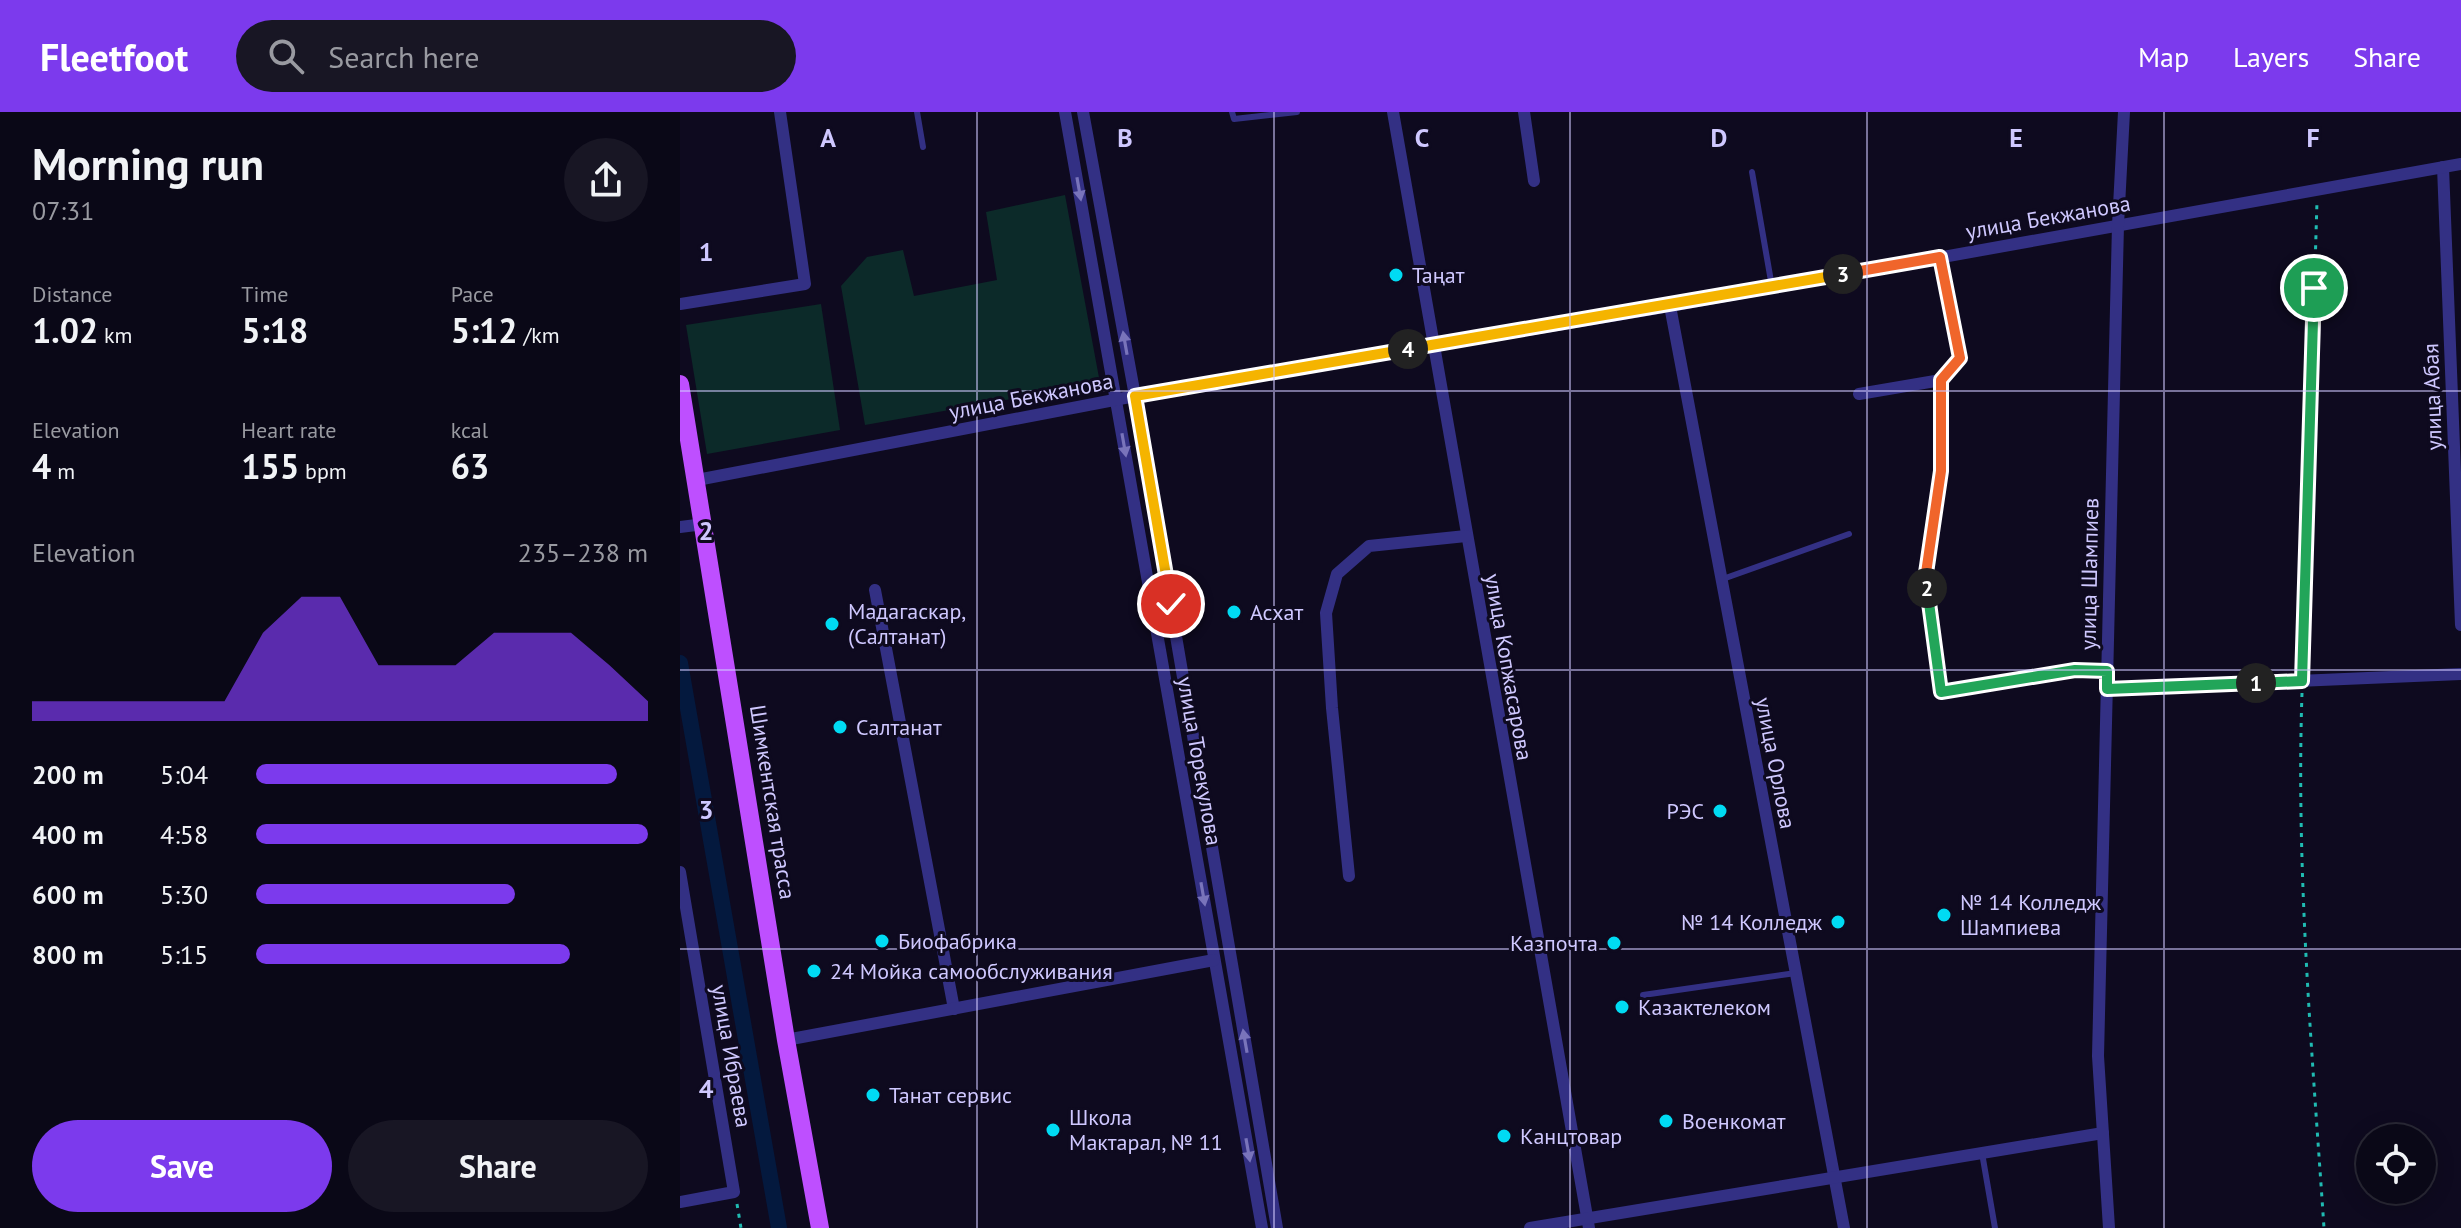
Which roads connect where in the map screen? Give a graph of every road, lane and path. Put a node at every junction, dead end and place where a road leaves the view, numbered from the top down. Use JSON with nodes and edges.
{"nodes":[{"id":1,"x":780,"y":112,"type":"edge"},
{"id":2,"x":917,"y":112,"type":"edge"},
{"id":3,"x":1065,"y":112,"type":"edge"},
{"id":4,"x":1083,"y":112,"type":"edge"},
{"id":5,"x":1232,"y":112,"type":"edge"},
{"id":6,"x":1297,"y":112,"type":"edge"},
{"id":7,"x":1393,"y":112,"type":"edge"},
{"id":8,"x":1524,"y":112,"type":"edge"},
{"id":9,"x":2124,"y":112,"type":"edge"},
{"id":10,"x":923,"y":147,"type":"dead end"},
{"id":11,"x":2461,"y":164,"type":"edge"},
{"id":12,"x":2443,"y":167,"type":"junction"},
{"id":13,"x":1752,"y":172,"type":"dead end"},
{"id":14,"x":1534,"y":181,"type":"dead end"},
{"id":15,"x":2317,"y":189,"type":"junction"},
{"id":16,"x":2118,"y":225,"type":"junction"},
{"id":17,"x":1940,"y":257,"type":"junction"},
{"id":18,"x":1772,"y":287,"type":"junction"},
{"id":19,"x":680,"y":304,"type":"edge"},
{"id":20,"x":1670,"y":306,"type":"junction"},
{"id":21,"x":1434,"y":344,"type":"junction"},
{"id":22,"x":1941,"y":380,"type":"junction"},
{"id":23,"x":680,"y":384,"type":"edge"},
{"id":24,"x":1859,"y":394,"type":"dead end"},
{"id":25,"x":1135,"y":396,"type":"junction"},
{"id":26,"x":1116,"y":401,"type":"junction"},
{"id":27,"x":697,"y":480,"type":"junction"},
{"id":28,"x":704,"y":524,"type":"junction"},
{"id":29,"x":680,"y":527,"type":"edge"},
{"id":30,"x":1849,"y":534,"type":"dead end"},
{"id":31,"x":1466,"y":536,"type":"junction"},
{"id":32,"x":1720,"y":580,"type":"junction"},
{"id":33,"x":875,"y":590,"type":"dead end"},
{"id":34,"x":2461,"y":625,"type":"edge"},
{"id":35,"x":2107,"y":671,"type":"junction"},
{"id":36,"x":2461,"y":674,"type":"edge"},
{"id":37,"x":2302,"y":681,"type":"junction"},
{"id":38,"x":2107,"y":689,"type":"junction"},
{"id":39,"x":680,"y":872,"type":"edge"},
{"id":40,"x":1349,"y":876,"type":"dead end"},
{"id":41,"x":1214,"y":960,"type":"junction"},
{"id":42,"x":1796,"y":973,"type":"junction"},
{"id":43,"x":1643,"y":995,"type":"dead end"},
{"id":44,"x":954,"y":1009,"type":"junction"},
{"id":45,"x":786,"y":1040,"type":"junction"},
{"id":46,"x":2103,"y":1133,"type":"junction"},
{"id":47,"x":1982,"y":1153,"type":"junction"},
{"id":48,"x":1835,"y":1176,"type":"junction"},
{"id":49,"x":734,"y":1192,"type":"junction"},
{"id":50,"x":680,"y":1202,"type":"edge"},
{"id":51,"x":1588,"y":1222,"type":"edge"},
{"id":52,"x":741,"y":1228,"type":"edge"},
{"id":53,"x":820,"y":1228,"type":"edge"},
{"id":54,"x":1262,"y":1228,"type":"edge"},
{"id":55,"x":1277,"y":1228,"type":"edge"},
{"id":56,"x":1530,"y":1228,"type":"edge"},
{"id":57,"x":1844,"y":1228,"type":"edge"},
{"id":58,"x":1995,"y":1228,"type":"edge"},
{"id":59,"x":2109,"y":1228,"type":"edge"},
{"id":60,"x":2324,"y":1228,"type":"edge"}],
"edges":[{"from":1,"to":19,"type":"street"},
{"from":2,"to":10,"type":"lane"},
{"from":3,"to":26,"type":"street","name":"улица Торекулова","one_way":true},
{"from":25,"to":4,"type":"street","name":"улица Торекулова","one_way":true},
{"from":5,"to":6,"type":"lane"},
{"from":7,"to":21,"type":"street","name":"улица Копжасарова"},
{"from":8,"to":14,"type":"street"},
{"from":9,"to":16,"type":"street","name":"улица Шампиев"},
{"from":11,"to":12,"type":"street","name":"улица Бекжанова"},
{"from":12,"to":15,"type":"street","name":"улица Бекжанова"},
{"from":12,"to":34,"type":"street","name":"улица Абая"},
{"from":13,"to":18,"type":"lane"},
{"from":15,"to":16,"type":"street","name":"улица Бекжанова"},
{"from":15,"to":37,"type":"path"},
{"from":16,"to":17,"type":"street","name":"улица Бекжанова"},
{"from":16,"to":35,"type":"street","name":"улица Шампиев"},
{"from":17,"to":18,"type":"street","name":"улица Бекжанова"},
{"from":17,"to":22,"type":"street"},
{"from":18,"to":20,"type":"street","name":"улица Бекжанова"},
{"from":20,"to":21,"type":"street","name":"улица Бекжанова"},
{"from":20,"to":32,"type":"street","name":"улица Орлова"},
{"from":21,"to":25,"type":"street","name":"улица Бекжанова"},
{"from":21,"to":31,"type":"street","name":"улица Копжасарова"},
{"from":22,"to":24,"type":"street"},
{"from":22,"to":35,"type":"path"},
{"from":23,"to":27,"type":"main road","name":"Шимкентская трасса"},
{"from":25,"to":26,"type":"street","name":"улица Бекжанова"},
{"from":55,"to":25,"type":"street","name":"улица Торекулова","one_way":true},
{"from":26,"to":27,"type":"street","name":"улица Бекжанова"},
{"from":26,"to":41,"type":"street","name":"улица Торекулова","one_way":true},
{"from":27,"to":28,"type":"main road","name":"Шимкентская трасса"},
{"from":28,"to":29,"type":"street"},
{"from":28,"to":45,"type":"main road","name":"Шимкентская трасса"},
{"from":30,"to":32,"type":"lane"},
{"from":31,"to":40,"type":"street"},
{"from":31,"to":51,"type":"street","name":"улица Копжасарова"},
{"from":32,"to":42,"type":"street","name":"улица Орлова"},
{"from":33,"to":44,"type":"street"},
{"from":35,"to":38,"type":"street","name":"улица Шампиев"},
{"from":36,"to":37,"type":"street"},
{"from":37,"to":38,"type":"street"},
{"from":37,"to":60,"type":"path"},
{"from":38,"to":46,"type":"street","name":"улица Шампиев"},
{"from":39,"to":49,"type":"street","name":"улица Ибраева"},
{"from":41,"to":44,"type":"street"},
{"from":41,"to":54,"type":"street","name":"улица Торекулова","one_way":true},
{"from":42,"to":43,"type":"lane"},
{"from":42,"to":48,"type":"street","name":"улица Орлова"},
{"from":44,"to":45,"type":"street"},
{"from":45,"to":53,"type":"main road","name":"Шимкентская трасса"},
{"from":46,"to":47,"type":"street"},
{"from":46,"to":59,"type":"street","name":"улица Шампиев"},
{"from":47,"to":48,"type":"street"},
{"from":47,"to":58,"type":"lane"},
{"from":48,"to":51,"type":"street"},
{"from":48,"to":57,"type":"street","name":"улица Орлова"},
{"from":49,"to":50,"type":"street"},
{"from":49,"to":52,"type":"path"},
{"from":51,"to":56,"type":"street"}]}
